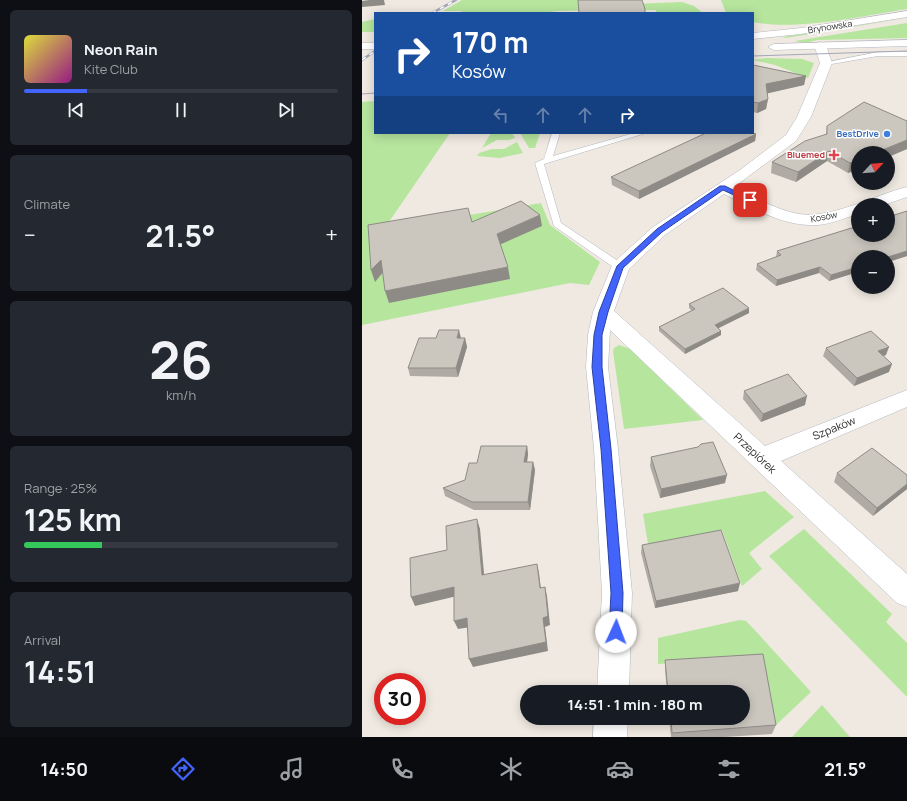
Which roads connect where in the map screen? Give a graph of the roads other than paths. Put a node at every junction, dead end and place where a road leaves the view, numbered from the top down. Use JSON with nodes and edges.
{"nodes":[{"id":1,"x":907,"y":14,"type":"edge"},
{"id":2,"x":907,"y":22,"type":"edge"},
{"id":3,"x":754,"y":36,"type":"edge"},
{"id":4,"x":754,"y":43,"type":"edge"},
{"id":5,"x":907,"y":43,"type":"edge"},
{"id":6,"x":362,"y":46,"type":"edge"},
{"id":7,"x":374,"y":46,"type":"edge"},
{"id":8,"x":754,"y":47,"type":"edge"},
{"id":9,"x":823,"y":54,"type":"junction"},
{"id":10,"x":907,"y":54,"type":"edge"},
{"id":11,"x":556,"y":134,"type":"edge"},
{"id":12,"x":639,"y":134,"type":"edge"},
{"id":13,"x":548,"y":160,"type":"junction"},
{"id":14,"x":723,"y":188,"type":"junction"},
{"id":15,"x":907,"y":192,"type":"edge"},
{"id":16,"x":889,"y":198,"type":"edge"},
{"id":17,"x":851,"y":210,"type":"edge"},
{"id":18,"x":620,"y":267,"type":"junction"},
{"id":19,"x":604,"y":312,"type":"junction"},
{"id":20,"x":907,"y":398,"type":"edge"},
{"id":21,"x":761,"y":458,"type":"junction"},
{"id":22,"x":907,"y":593,"type":"edge"},
{"id":23,"x":613,"y":685,"type":"edge"},
{"id":24,"x":611,"y":725,"type":"edge"},
{"id":25,"x":610,"y":737,"type":"edge"}],
"edges":[{"from":1,"to":3,"type":"street","name":"Brynowska"},
{"from":2,"to":4,"type":"street","name":"Brynowska"},
{"from":5,"to":9,"type":"street"},
{"from":6,"to":7,"type":"street"},
{"from":8,"to":9,"type":"street"},
{"from":9,"to":10,"type":"lane"},
{"from":9,"to":14,"type":"street"},
{"from":11,"to":13,"type":"lane"},
{"from":12,"to":13,"type":"lane"},
{"from":13,"to":18,"type":"lane"},
{"from":14,"to":17,"type":"street","name":"Kosów"},
{"from":14,"to":18,"type":"street"},
{"from":15,"to":16,"type":"street"},
{"from":18,"to":19,"type":"street"},
{"from":19,"to":21,"type":"street","name":"Przepiórek"},
{"from":19,"to":23,"type":"street"},
{"from":20,"to":21,"type":"street","name":"Szpaków"},
{"from":21,"to":22,"type":"street","name":"Przepiórek"},
{"from":24,"to":25,"type":"street"}]}
